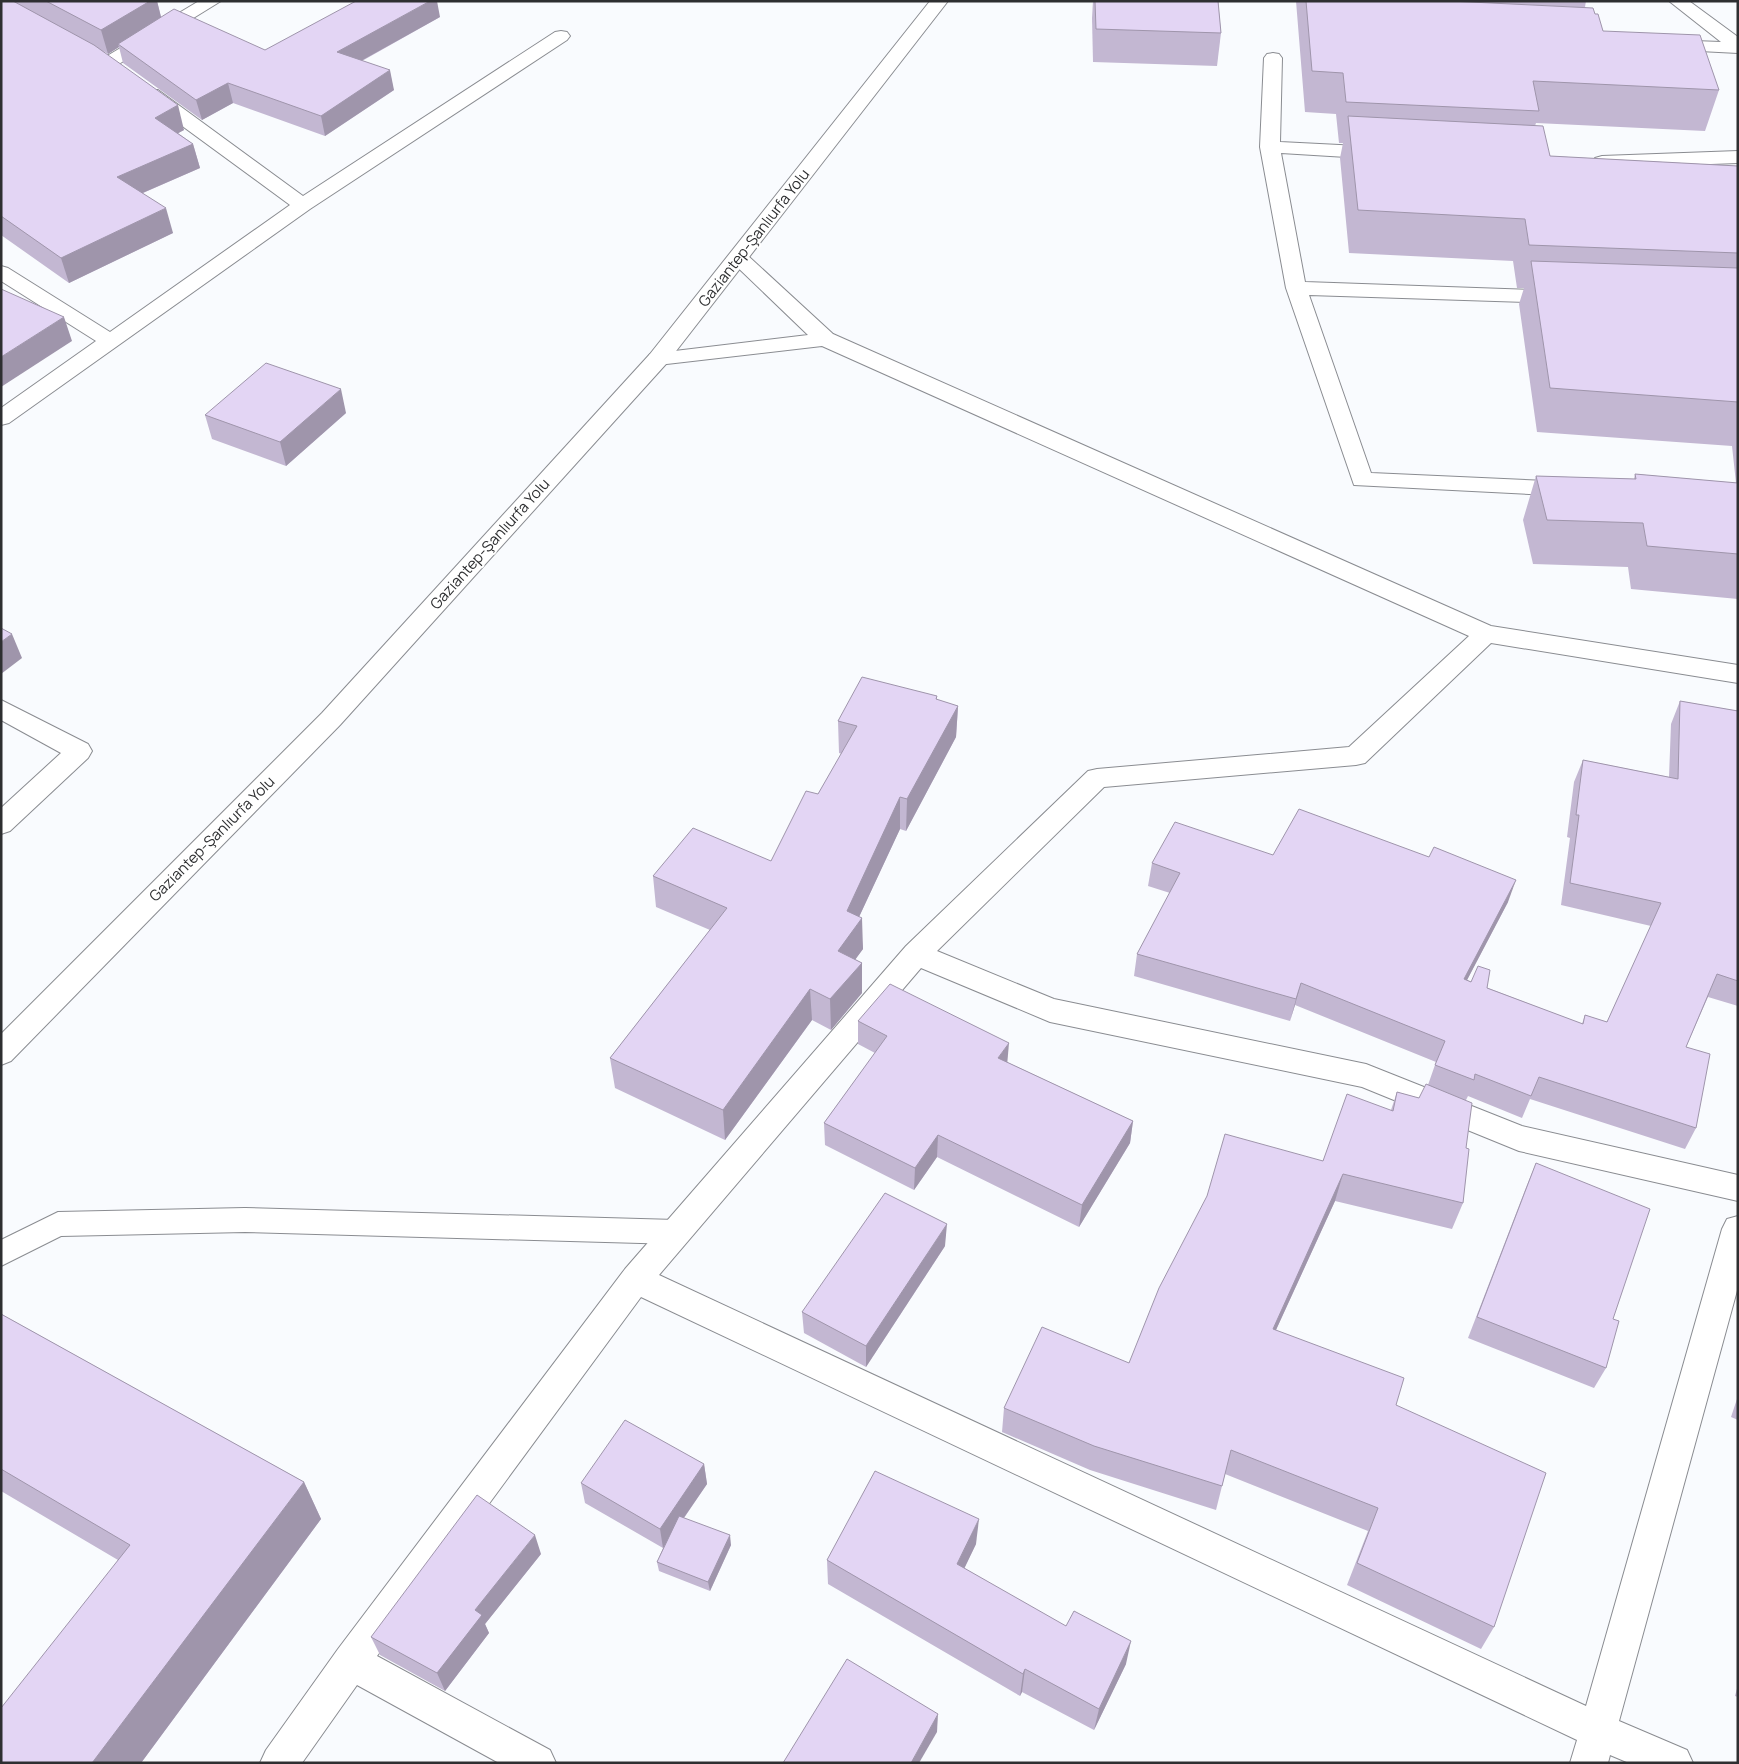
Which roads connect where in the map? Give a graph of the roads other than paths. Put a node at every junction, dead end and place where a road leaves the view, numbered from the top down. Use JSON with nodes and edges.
{"nodes":[{"id":1,"x":212,"y":1,"type":"edge"},
{"id":2,"x":940,"y":1,"type":"edge"},
{"id":3,"x":1678,"y":1,"type":"edge"},
{"id":4,"x":561,"y":36,"type":"dead end"},
{"id":5,"x":1648,"y":44,"type":"edge"},
{"id":6,"x":1738,"y":47,"type":"edge"},
{"id":7,"x":92,"y":54,"type":"edge"},
{"id":8,"x":1274,"y":58,"type":"dead end"},
{"id":9,"x":108,"y":63,"type":"junction"},
{"id":10,"x":124,"y":75,"type":"edge"},
{"id":11,"x":140,"y":86,"type":"edge"},
{"id":12,"x":1270,"y":147,"type":"junction"},
{"id":13,"x":1398,"y":154,"type":"edge"},
{"id":14,"x":1738,"y":157,"type":"edge"},
{"id":15,"x":1585,"y":163,"type":"edge"},
{"id":16,"x":303,"y":205,"type":"junction"},
{"id":17,"x":739,"y":258,"type":"junction"},
{"id":18,"x":1,"y":272,"type":"edge"},
{"id":19,"x":1296,"y":288,"type":"junction"},
{"id":20,"x":1581,"y":298,"type":"edge"},
{"id":21,"x":825,"y":339,"type":"junction"},
{"id":22,"x":110,"y":341,"type":"junction"},
{"id":23,"x":658,"y":359,"type":"junction"},
{"id":24,"x":1,"y":418,"type":"edge"},
{"id":25,"x":1590,"y":490,"type":"edge"},
{"id":26,"x":1486,"y":634,"type":"junction"},
{"id":27,"x":1738,"y":674,"type":"edge"},
{"id":28,"x":1,"y":709,"type":"edge"},
{"id":29,"x":1,"y":824,"type":"edge"},
{"id":30,"x":916,"y":954,"type":"junction"},
{"id":31,"x":1,"y":1053,"type":"edge"},
{"id":32,"x":1738,"y":1188,"type":"edge"},
{"id":33,"x":1738,"y":1229,"type":"edge"},
{"id":34,"x":676,"y":1232,"type":"junction"},
{"id":35,"x":1,"y":1254,"type":"edge"},
{"id":36,"x":636,"y":1279,"type":"junction"},
{"id":37,"x":350,"y":1662,"type":"junction"},
{"id":38,"x":1599,"y":1731,"type":"junction"},
{"id":39,"x":279,"y":1763,"type":"edge"},
{"id":40,"x":537,"y":1763,"type":"edge"},
{"id":41,"x":1588,"y":1763,"type":"edge"},
{"id":42,"x":1674,"y":1763,"type":"edge"}],
"edges":[{"from":1,"to":9,"type":"street"},
{"from":2,"to":17,"type":"street","name":"Gaziantep-Şanlıurfa Yolu"},
{"from":3,"to":6,"type":"street"},
{"from":4,"to":16,"type":"street"},
{"from":5,"to":6,"type":"street"},
{"from":7,"to":9,"type":"street"},
{"from":8,"to":12,"type":"street"},
{"from":9,"to":10,"type":"street"},
{"from":11,"to":16,"type":"street"},
{"from":12,"to":13,"type":"street"},
{"from":12,"to":19,"type":"street"},
{"from":14,"to":15,"type":"street"},
{"from":16,"to":22,"type":"street"},
{"from":17,"to":21,"type":"street"},
{"from":17,"to":23,"type":"street","name":"Gaziantep-Şanlıurfa Yolu"},
{"from":18,"to":22,"type":"street"},
{"from":19,"to":20,"type":"street"},
{"from":19,"to":25,"type":"street"},
{"from":21,"to":23,"type":"street"},
{"from":21,"to":26,"type":"street"},
{"from":22,"to":24,"type":"street"},
{"from":23,"to":31,"type":"street","name":"Gaziantep-Şanlıurfa Yolu"},
{"from":26,"to":27,"type":"street"},
{"from":26,"to":30,"type":"street"},
{"from":28,"to":29,"type":"street"},
{"from":30,"to":32,"type":"street"},
{"from":30,"to":34,"type":"street"},
{"from":33,"to":38,"type":"street"},
{"from":34,"to":35,"type":"lane"},
{"from":34,"to":36,"type":"street"},
{"from":36,"to":37,"type":"street"},
{"from":36,"to":38,"type":"street"},
{"from":37,"to":39,"type":"street"},
{"from":37,"to":40,"type":"street"},
{"from":38,"to":41,"type":"street"},
{"from":38,"to":42,"type":"street"}]}
